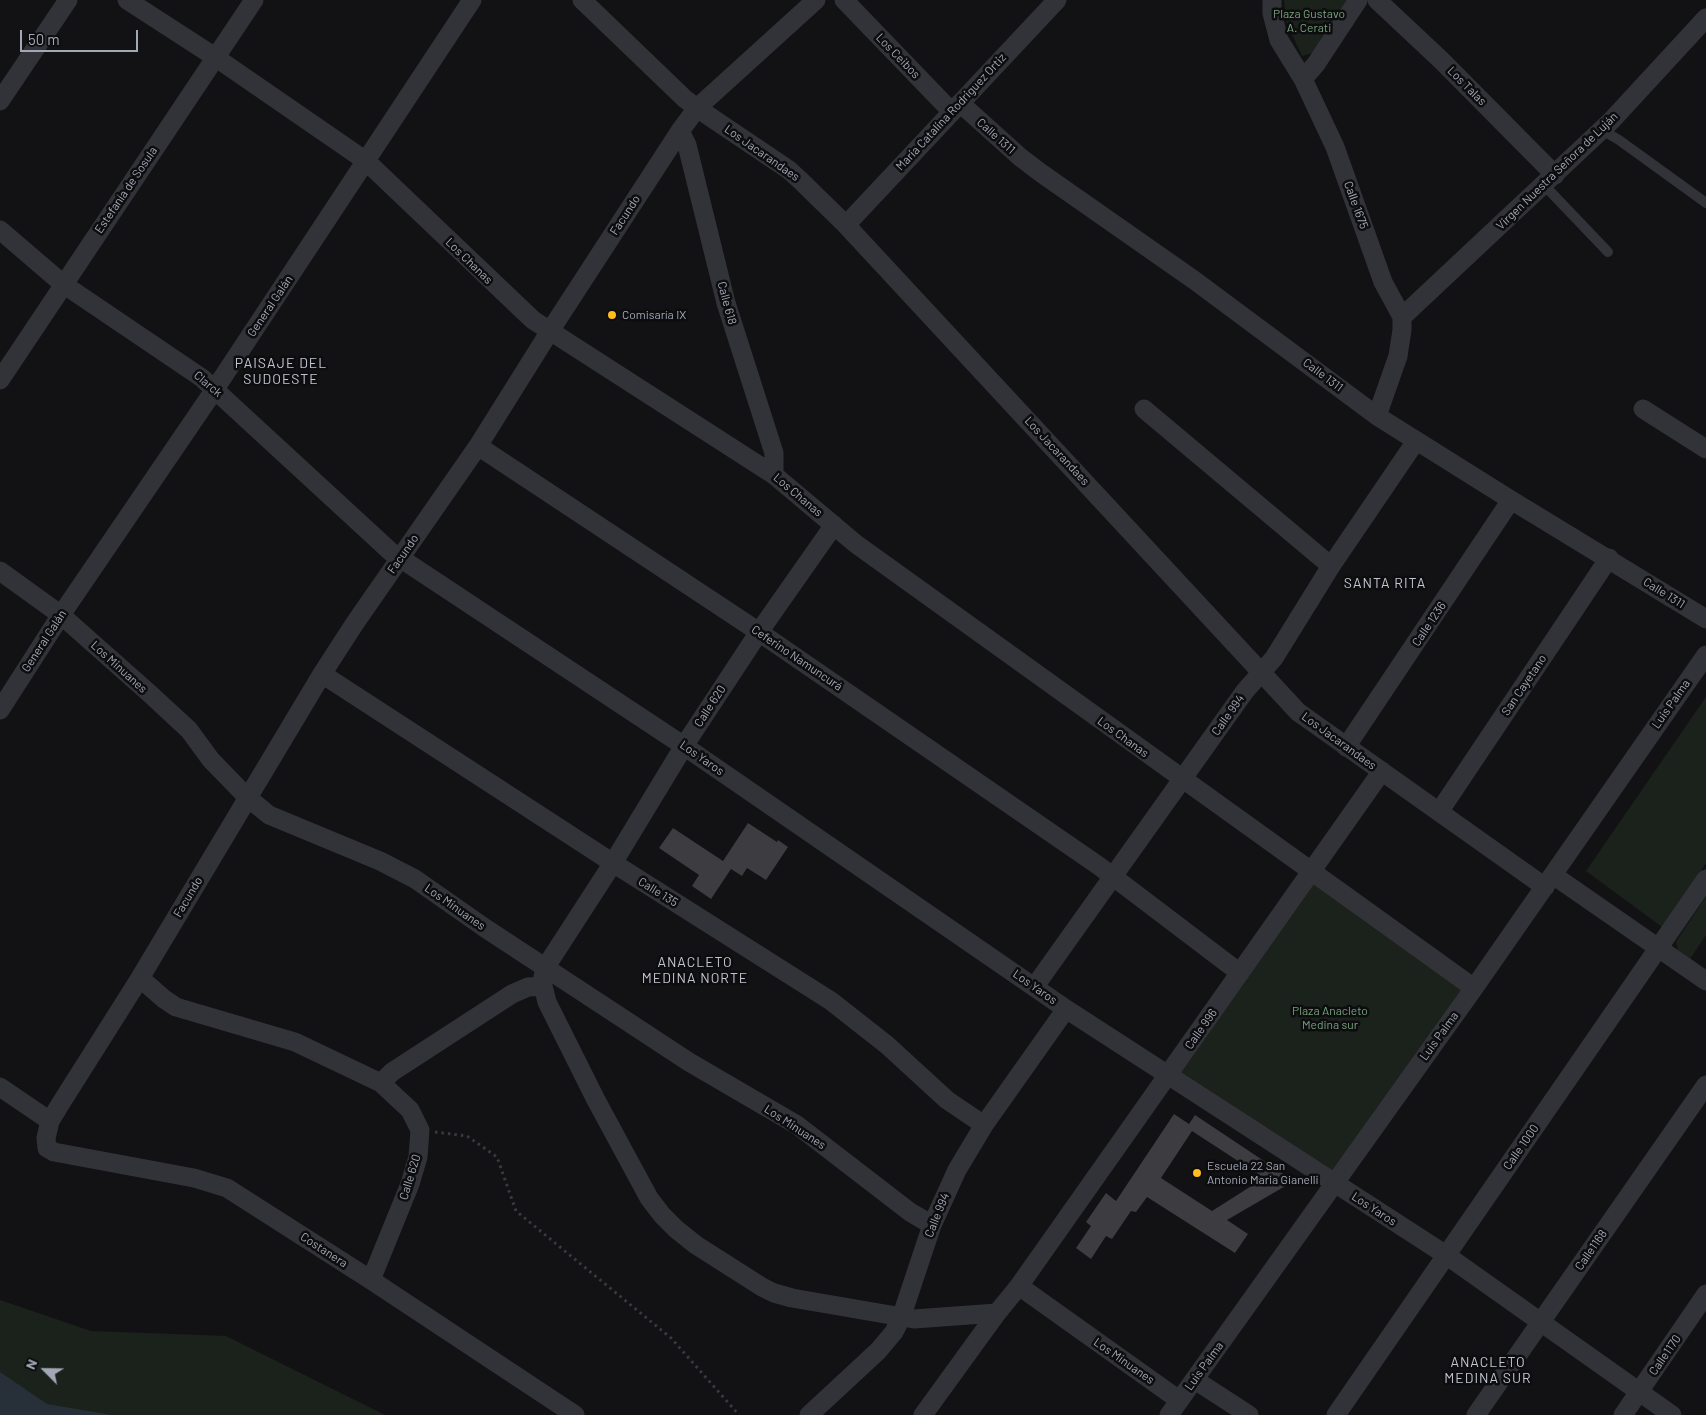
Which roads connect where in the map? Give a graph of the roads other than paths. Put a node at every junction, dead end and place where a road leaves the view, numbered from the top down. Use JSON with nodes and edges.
{"nodes":[{"id":1,"x":68,"y":0,"type":"edge"},
{"id":2,"x":127,"y":0,"type":"edge"},
{"id":3,"x":254,"y":0,"type":"edge"},
{"id":4,"x":472,"y":0,"type":"edge"},
{"id":5,"x":582,"y":0,"type":"edge"},
{"id":6,"x":816,"y":0,"type":"edge"},
{"id":7,"x":844,"y":0,"type":"edge"},
{"id":8,"x":1057,"y":0,"type":"edge"},
{"id":9,"x":1272,"y":0,"type":"edge"},
{"id":10,"x":1358,"y":0,"type":"edge"},
{"id":11,"x":1377,"y":0,"type":"edge"},
{"id":12,"x":1706,"y":18,"type":"edge"},
{"id":13,"x":215,"y":58,"type":"junction"},
{"id":14,"x":1303,"y":79,"type":"junction"},
{"id":15,"x":0,"y":101,"type":"edge"},
{"id":16,"x":956,"y":107,"type":"junction"},
{"id":17,"x":696,"y":108,"type":"junction"},
{"id":18,"x":1602,"y":130,"type":"junction"},
{"id":19,"x":680,"y":131,"type":"junction"},
{"id":20,"x":366,"y":161,"type":"junction"},
{"id":21,"x":1550,"y":180,"type":"junction"},
{"id":22,"x":1706,"y":203,"type":"edge"},
{"id":23,"x":846,"y":225,"type":"junction"},
{"id":24,"x":0,"y":230,"type":"edge"},
{"id":25,"x":1608,"y":252,"type":"dead end"},
{"id":26,"x":63,"y":284,"type":"junction"},
{"id":27,"x":1402,"y":317,"type":"junction"},
{"id":28,"x":550,"y":331,"type":"junction"},
{"id":29,"x":0,"y":380,"type":"edge"},
{"id":30,"x":215,"y":389,"type":"junction"},
{"id":31,"x":1643,"y":408,"type":"dead end"},
{"id":32,"x":1144,"y":409,"type":"dead end"},
{"id":33,"x":1377,"y":416,"type":"junction"},
{"id":34,"x":1416,"y":441,"type":"junction"},
{"id":35,"x":478,"y":446,"type":"junction"},
{"id":36,"x":1706,"y":449,"type":"edge"},
{"id":37,"x":774,"y":475,"type":"junction"},
{"id":38,"x":1511,"y":500,"type":"junction"},
{"id":39,"x":834,"y":525,"type":"junction"},
{"id":40,"x":400,"y":558,"type":"junction"},
{"id":41,"x":1609,"y":558,"type":"junction"},
{"id":42,"x":1331,"y":566,"type":"junction"},
{"id":43,"x":0,"y":571,"type":"edge"},
{"id":44,"x":61,"y":615,"type":"junction"},
{"id":45,"x":1706,"y":619,"type":"edge"},
{"id":46,"x":758,"y":632,"type":"junction"},
{"id":47,"x":1706,"y":655,"type":"edge"},
{"id":48,"x":1262,"y":672,"type":"junction"},
{"id":49,"x":322,"y":674,"type":"junction"},
{"id":50,"x":0,"y":710,"type":"edge"},
{"id":51,"x":684,"y":746,"type":"junction"},
{"id":52,"x":1346,"y":747,"type":"junction"},
{"id":53,"x":1382,"y":771,"type":"junction"},
{"id":54,"x":1182,"y":779,"type":"junction"},
{"id":55,"x":247,"y":797,"type":"junction"},
{"id":56,"x":1439,"y":812,"type":"junction"},
{"id":57,"x":613,"y":863,"type":"junction"},
{"id":58,"x":1312,"y":872,"type":"junction"},
{"id":59,"x":1113,"y":876,"type":"junction"},
{"id":60,"x":1706,"y":880,"type":"edge"},
{"id":61,"x":1548,"y":881,"type":"junction"},
{"id":62,"x":1659,"y":949,"type":"junction"},
{"id":63,"x":1240,"y":973,"type":"junction"},
{"id":64,"x":544,"y":977,"type":"junction"},
{"id":65,"x":140,"y":978,"type":"junction"},
{"id":66,"x":1706,"y":981,"type":"edge"},
{"id":67,"x":1035,"y":986,"type":"junction"},
{"id":68,"x":1474,"y":988,"type":"junction"},
{"id":69,"x":1066,"y":1009,"type":"junction"},
{"id":70,"x":1168,"y":1076,"type":"junction"},
{"id":71,"x":381,"y":1083,"type":"junction"},
{"id":72,"x":1706,"y":1085,"type":"edge"},
{"id":73,"x":0,"y":1088,"type":"edge"},
{"id":74,"x":50,"y":1121,"type":"junction"},
{"id":75,"x":984,"y":1125,"type":"junction"},
{"id":76,"x":46,"y":1148,"type":"joint"},
{"id":77,"x":1334,"y":1183,"type":"junction"},
{"id":78,"x":932,"y":1225,"type":"junction"},
{"id":79,"x":1446,"y":1255,"type":"junction"},
{"id":80,"x":371,"y":1280,"type":"junction"},
{"id":81,"x":1019,"y":1286,"type":"junction"},
{"id":82,"x":1706,"y":1294,"type":"edge"},
{"id":83,"x":997,"y":1313,"type":"junction"},
{"id":84,"x":901,"y":1318,"type":"junction"},
{"id":85,"x":1542,"y":1322,"type":"junction"},
{"id":86,"x":1195,"y":1380,"type":"junction"},
{"id":87,"x":1639,"y":1392,"type":"junction"},
{"id":88,"x":1174,"y":1408,"type":"edge"},
{"id":89,"x":575,"y":1415,"type":"edge"},
{"id":90,"x":809,"y":1415,"type":"edge"},
{"id":91,"x":923,"y":1415,"type":"edge"},
{"id":92,"x":1249,"y":1415,"type":"edge"},
{"id":93,"x":1336,"y":1415,"type":"edge"},
{"id":94,"x":1476,"y":1415,"type":"edge"},
{"id":95,"x":1623,"y":1415,"type":"edge"},
{"id":96,"x":1672,"y":1415,"type":"edge"}],
"edges":[{"from":1,"to":15,"type":"street"},
{"from":2,"to":13,"type":"street","name":"Los Chanas"},
{"from":3,"to":13,"type":"street","name":"Estefanía de Sosula"},
{"from":4,"to":20,"type":"street","name":"General Galán"},
{"from":5,"to":17,"type":"street","name":"Los Jacarandaes"},
{"from":6,"to":17,"type":"street","name":"Facundo"},
{"from":7,"to":16,"type":"street","name":"Los Ceibos"},
{"from":8,"to":16,"type":"street","name":"Maria Catalina Rodriguez Ortiz"},
{"from":9,"to":14,"type":"street","name":"Calle 1675"},
{"from":10,"to":14,"type":"street"},
{"from":11,"to":21,"type":"street","name":"Los Talas"},
{"from":12,"to":18,"type":"street","name":"Virgen Nuestra Señora de Luján"},
{"from":13,"to":20,"type":"street","name":"Los Chanas"},
{"from":13,"to":26,"type":"street","name":"Estefanía de Sosula"},
{"from":14,"to":27,"type":"street","name":"Calle 1675"},
{"from":16,"to":23,"type":"street","name":"Maria Catalina Rodriguez Ortiz"},
{"from":16,"to":33,"type":"street","name":"Calle 1311"},
{"from":17,"to":19,"type":"street","name":"Facundo"},
{"from":17,"to":23,"type":"street","name":"Los Jacarandaes"},
{"from":18,"to":21,"type":"street","name":"Virgen Nuestra Señora de Luján"},
{"from":18,"to":22,"type":"lane"},
{"from":19,"to":28,"type":"street","name":"Facundo"},
{"from":19,"to":37,"type":"street","name":"Calle 618"},
{"from":20,"to":28,"type":"street","name":"Los Chanas"},
{"from":20,"to":30,"type":"street","name":"General Galán"},
{"from":21,"to":25,"type":"lane"},
{"from":21,"to":27,"type":"street","name":"Virgen Nuestra Señora de Luján"},
{"from":23,"to":48,"type":"street","name":"Los Jacarandaes"},
{"from":24,"to":26,"type":"street","name":"Clarck"},
{"from":26,"to":29,"type":"street","name":"Estefanía de Sosula"},
{"from":26,"to":30,"type":"street","name":"Clarck"},
{"from":27,"to":33,"type":"street"},
{"from":28,"to":35,"type":"street","name":"Facundo"},
{"from":28,"to":37,"type":"street","name":"Los Chanas"},
{"from":30,"to":40,"type":"street","name":"Clarck"},
{"from":30,"to":44,"type":"street","name":"General Galán"},
{"from":31,"to":36,"type":"street"},
{"from":32,"to":42,"type":"street"},
{"from":33,"to":34,"type":"street","name":"Calle 1311"},
{"from":34,"to":38,"type":"street","name":"Calle 1311"},
{"from":34,"to":42,"type":"street","name":"Calle 994"},
{"from":35,"to":40,"type":"street","name":"Facundo"},
{"from":35,"to":46,"type":"street","name":"Ceferino Namuncurá"},
{"from":37,"to":39,"type":"street","name":"Los Chanas"},
{"from":38,"to":41,"type":"street","name":"Calle 1311"},
{"from":38,"to":52,"type":"street","name":"Calle 1236"},
{"from":39,"to":46,"type":"street","name":"Calle 620"},
{"from":39,"to":54,"type":"street","name":"Los Chanas"},
{"from":40,"to":49,"type":"street","name":"Facundo"},
{"from":40,"to":51,"type":"street","name":"Los Yaros"},
{"from":41,"to":45,"type":"street","name":"Calle 1311"},
{"from":41,"to":56,"type":"street","name":"San Cayetano"},
{"from":42,"to":48,"type":"street","name":"Calle 994"},
{"from":43,"to":44,"type":"street","name":"Los Minuanes"},
{"from":44,"to":50,"type":"street","name":"General Galán"},
{"from":44,"to":55,"type":"street","name":"Los Minuanes"},
{"from":46,"to":51,"type":"street","name":"Calle 620"},
{"from":46,"to":59,"type":"street","name":"Ceferino Namuncurá"},
{"from":47,"to":61,"type":"street","name":"Luis Palma"},
{"from":48,"to":52,"type":"street","name":"Los Jacarandaes"},
{"from":48,"to":54,"type":"street","name":"Calle 994"},
{"from":49,"to":55,"type":"street","name":"Facundo"},
{"from":49,"to":57,"type":"street","name":"Calle 135"},
{"from":51,"to":57,"type":"street","name":"Calle 620"},
{"from":51,"to":67,"type":"street","name":"Los Yaros"},
{"from":52,"to":53,"type":"street","name":"Los Jacarandaes"},
{"from":53,"to":56,"type":"street","name":"Los Jacarandaes"},
{"from":53,"to":58,"type":"street","name":"Calle 996"},
{"from":54,"to":58,"type":"street","name":"Los Chanas"},
{"from":54,"to":59,"type":"street","name":"Calle 994"},
{"from":55,"to":64,"type":"street","name":"Los Minuanes"},
{"from":55,"to":65,"type":"street","name":"Facundo"},
{"from":56,"to":61,"type":"street","name":"Los Jacarandaes"},
{"from":57,"to":64,"type":"street","name":"Calle 620"},
{"from":57,"to":75,"type":"street","name":"Calle 135"},
{"from":58,"to":63,"type":"street","name":"Calle 996"},
{"from":58,"to":68,"type":"street","name":"Los Chanas"},
{"from":59,"to":63,"type":"street","name":"Ceferino Namuncurá"},
{"from":59,"to":67,"type":"street","name":"Calle 994"},
{"from":60,"to":62,"type":"street","name":"Calle 1000"},
{"from":61,"to":62,"type":"street","name":"Los Jacarandaes"},
{"from":61,"to":68,"type":"street","name":"Luis Palma"},
{"from":62,"to":66,"type":"street","name":"Los Jacarandaes"},
{"from":62,"to":79,"type":"street","name":"Calle 1000"},
{"from":63,"to":70,"type":"street","name":"Calle 996"},
{"from":64,"to":71,"type":"street"},
{"from":64,"to":78,"type":"street","name":"Los Minuanes"},
{"from":64,"to":84,"type":"street"},
{"from":65,"to":71,"type":"street"},
{"from":65,"to":74,"type":"street","name":"Facundo"},
{"from":67,"to":69,"type":"street","name":"Los Yaros"},
{"from":68,"to":77,"type":"street","name":"Luis Palma"},
{"from":69,"to":70,"type":"street","name":"Los Yaros"},
{"from":69,"to":75,"type":"street","name":"Calle 994"},
{"from":70,"to":77,"type":"street","name":"Los Yaros"},
{"from":70,"to":81,"type":"street","name":"Calle 996"},
{"from":71,"to":80,"type":"street","name":"Calle 620"},
{"from":72,"to":85,"type":"street","name":"Calle1168"},
{"from":73,"to":74,"type":"street"},
{"from":74,"to":76,"type":"street","name":"Facundo"},
{"from":75,"to":78,"type":"street","name":"Calle 994"},
{"from":76,"to":80,"type":"street","name":"Costanera"},
{"from":77,"to":79,"type":"street","name":"Los Yaros"},
{"from":77,"to":86,"type":"street","name":"Luis Palma"},
{"from":78,"to":84,"type":"street","name":"Calle 994"},
{"from":79,"to":85,"type":"street","name":"Los Yaros"},
{"from":79,"to":93,"type":"street","name":"Calle 1000"},
{"from":80,"to":89,"type":"street","name":"Costanera"},
{"from":81,"to":83,"type":"street","name":"Calle 996"},
{"from":81,"to":88,"type":"street","name":"Los Minuanes"},
{"from":82,"to":87,"type":"street","name":"Calle1170"},
{"from":83,"to":84,"type":"street"},
{"from":83,"to":91,"type":"street","name":"Calle 996"},
{"from":84,"to":90,"type":"street","name":"Calle 994"},
{"from":85,"to":87,"type":"street","name":"Los Yaros"},
{"from":85,"to":94,"type":"street","name":"Calle1168"},
{"from":86,"to":88,"type":"street","name":"Luis Palma"},
{"from":86,"to":92,"type":"street"},
{"from":87,"to":95,"type":"street","name":"Calle1170"},
{"from":87,"to":96,"type":"street","name":"Los Yaros"}]}
